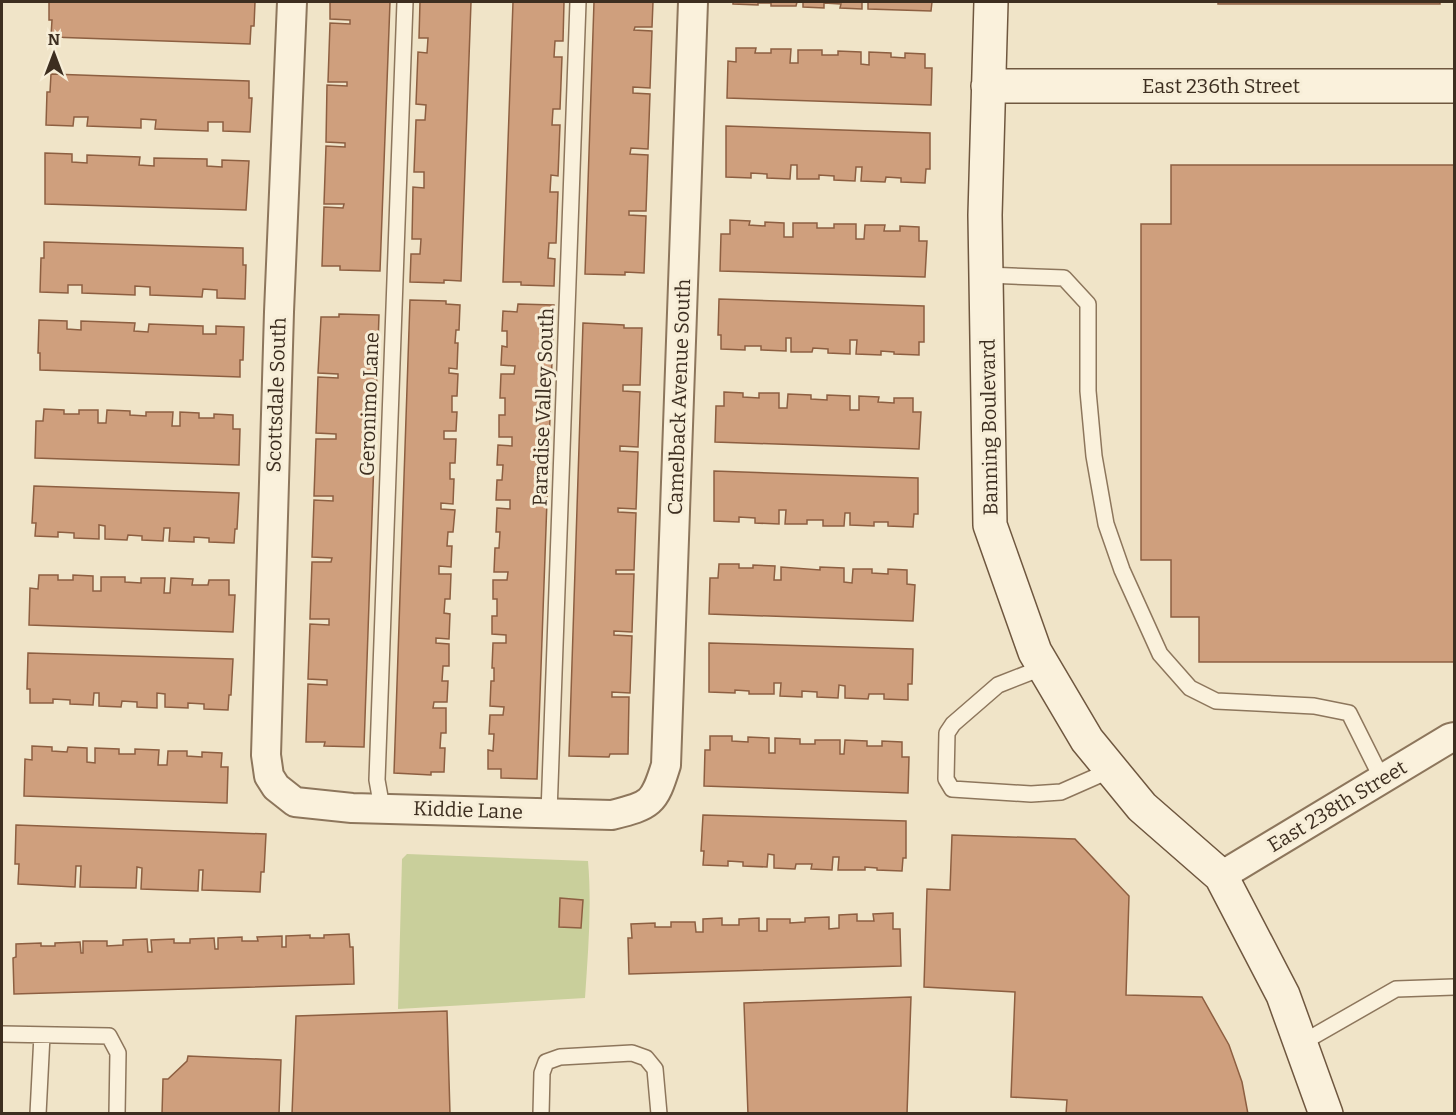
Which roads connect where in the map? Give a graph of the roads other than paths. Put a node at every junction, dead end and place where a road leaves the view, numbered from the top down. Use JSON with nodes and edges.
{"nodes":[{"id":1,"x":292,"y":2,"type":"edge"},
{"id":2,"x":405,"y":2,"type":"edge"},
{"id":3,"x":579,"y":2,"type":"edge"},
{"id":4,"x":693,"y":2,"type":"edge"},
{"id":5,"x":991,"y":2,"type":"edge"},
{"id":6,"x":988,"y":86,"type":"junction"},
{"id":7,"x":1455,"y":86,"type":"edge"},
{"id":8,"x":986,"y":275,"type":"junction"},
{"id":9,"x":1044,"y":668,"type":"junction"},
{"id":10,"x":1455,"y":737,"type":"edge"},
{"id":11,"x":1111,"y":770,"type":"junction"},
{"id":12,"x":1382,"y":779,"type":"junction"},
{"id":13,"x":276,"y":787,"type":"joint"},
{"id":14,"x":658,"y":792,"type":"joint"},
{"id":15,"x":382,"y":808,"type":"junction"},
{"id":16,"x":549,"y":813,"type":"junction"},
{"id":17,"x":1221,"y":876,"type":"junction"},
{"id":18,"x":1455,"y":987,"type":"edge"},
{"id":19,"x":2,"y":1034,"type":"edge"},
{"id":20,"x":42,"y":1035,"type":"junction"},
{"id":21,"x":1300,"y":1044,"type":"junction"},
{"id":22,"x":38,"y":1113,"type":"edge"},
{"id":23,"x":117,"y":1113,"type":"edge"},
{"id":24,"x":541,"y":1113,"type":"edge"},
{"id":25,"x":658,"y":1113,"type":"edge"},
{"id":26,"x":1326,"y":1113,"type":"edge"}],
"edges":[{"from":1,"to":13,"type":"street","name":"Scottsdale South"},
{"from":2,"to":15,"type":"lane","name":"Geronimo Lane"},
{"from":3,"to":16,"type":"lane","name":"Paradise Valley South"},
{"from":4,"to":14,"type":"street","name":"Camelback Avenue South"},
{"from":5,"to":6,"type":"street","name":"Banning Boulevard"},
{"from":6,"to":7,"type":"street","name":"East 236th Street"},
{"from":6,"to":8,"type":"street","name":"Banning Boulevard"},
{"from":8,"to":9,"type":"street","name":"Banning Boulevard"},
{"from":8,"to":12,"type":"lane"},
{"from":9,"to":11,"type":"street","name":"Banning Boulevard"},
{"from":9,"to":11,"type":"lane"},
{"from":10,"to":12,"type":"street","name":"East 238th Street"},
{"from":11,"to":17,"type":"street","name":"Banning Boulevard"},
{"from":12,"to":17,"type":"street","name":"East 238th Street"},
{"from":13,"to":15,"type":"street","name":"Kiddie Lane"},
{"from":14,"to":16,"type":"street","name":"Kiddie Lane"},
{"from":15,"to":16,"type":"street","name":"Kiddie Lane"},
{"from":17,"to":21,"type":"street","name":"Banning Boulevard"},
{"from":18,"to":21,"type":"lane"},
{"from":19,"to":20,"type":"lane"},
{"from":20,"to":22,"type":"lane"},
{"from":20,"to":23,"type":"lane"},
{"from":21,"to":26,"type":"street","name":"Banning Boulevard"},
{"from":24,"to":25,"type":"lane"}]}
